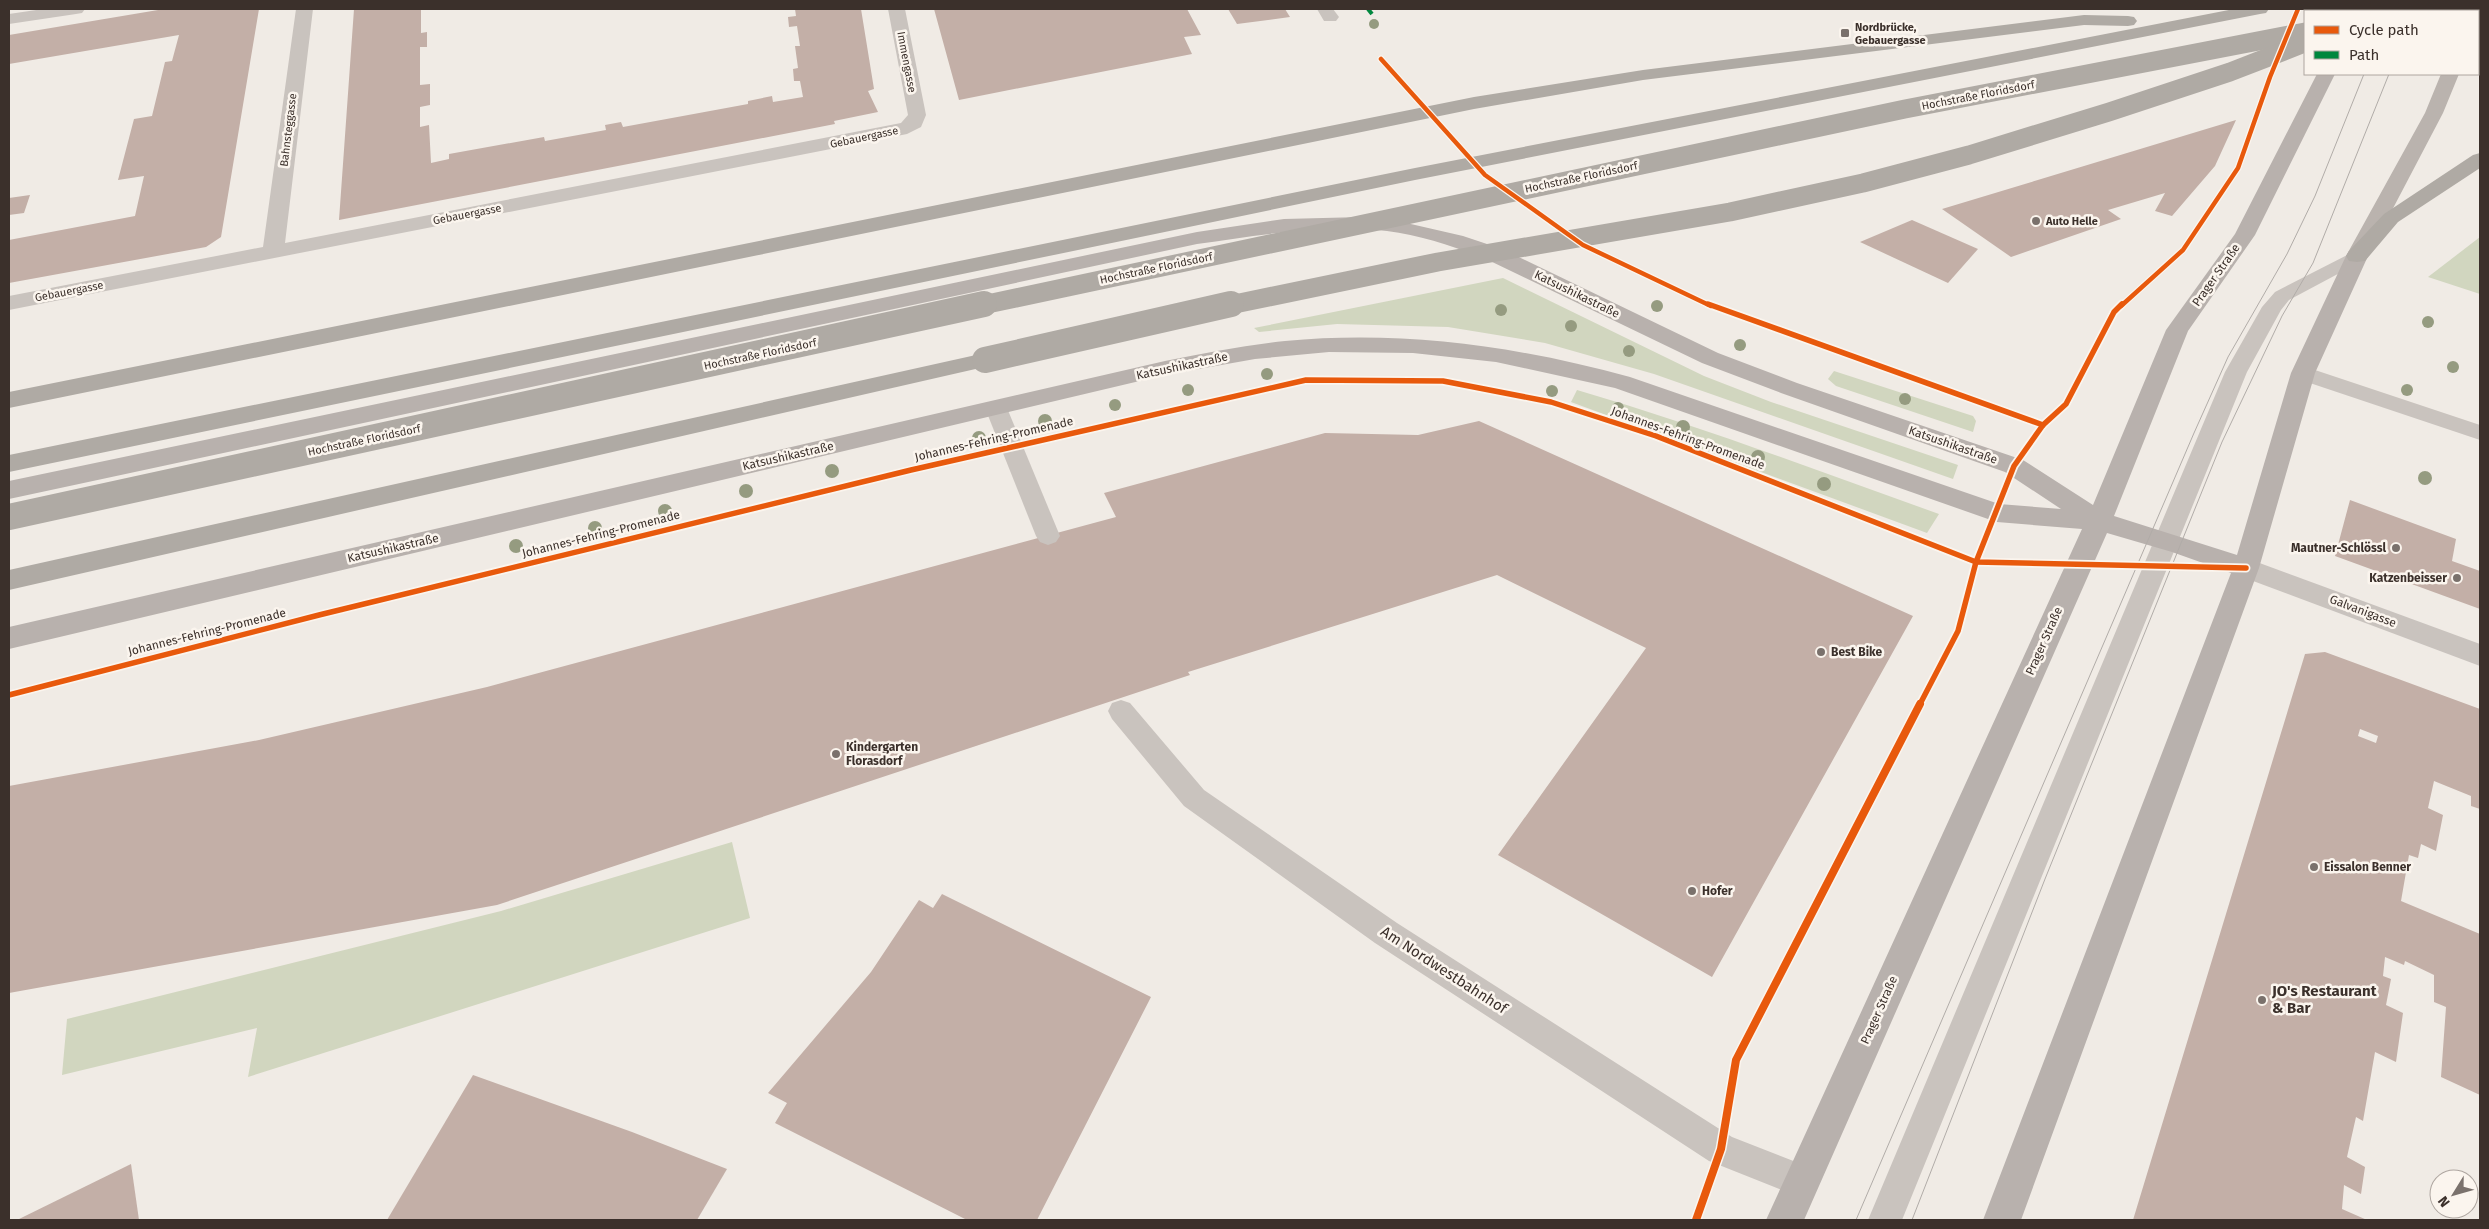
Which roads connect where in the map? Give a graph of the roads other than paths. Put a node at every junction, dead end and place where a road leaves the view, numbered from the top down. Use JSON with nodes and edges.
{"nodes":[{"id":1,"x":76,"y":9,"type":"edge"},
{"id":2,"x":304,"y":9,"type":"edge"},
{"id":3,"x":896,"y":9,"type":"edge"},
{"id":4,"x":2260,"y":9,"type":"edge"},
{"id":5,"x":9,"y":20,"type":"edge"},
{"id":6,"x":2187,"y":22,"type":"junction"},
{"id":7,"x":2304,"y":32,"type":"edge"},
{"id":8,"x":2304,"y":43,"type":"edge"},
{"id":9,"x":2326,"y":75,"type":"edge"},
{"id":10,"x":2450,"y":75,"type":"edge"},
{"id":11,"x":917,"y":115,"type":"joint"},
{"id":12,"x":2480,"y":160,"type":"edge"},
{"id":13,"x":272,"y":251,"type":"junction"},
{"id":14,"x":2357,"y":256,"type":"junction"},
{"id":15,"x":9,"y":303,"type":"edge"},
{"id":16,"x":2303,"y":373,"type":"junction"},
{"id":17,"x":9,"y":400,"type":"edge"},
{"id":18,"x":996,"y":408,"type":"junction"},
{"id":19,"x":2480,"y":433,"type":"edge"},
{"id":20,"x":9,"y":464,"type":"edge"},
{"id":21,"x":9,"y":490,"type":"edge"},
{"id":22,"x":9,"y":517,"type":"edge"},
{"id":23,"x":2098,"y":521,"type":"junction"},
{"id":24,"x":1048,"y":536,"type":"dead end"},
{"id":25,"x":2166,"y":540,"type":"junction"},
{"id":26,"x":2246,"y":568,"type":"junction"},
{"id":27,"x":9,"y":580,"type":"edge"},
{"id":28,"x":9,"y":638,"type":"edge"},
{"id":29,"x":2480,"y":655,"type":"edge"},
{"id":30,"x":1121,"y":711,"type":"dead end"},
{"id":31,"x":1802,"y":1181,"type":"junction"},
{"id":32,"x":1785,"y":1220,"type":"edge"},
{"id":33,"x":1885,"y":1220,"type":"edge"},
{"id":34,"x":2002,"y":1220,"type":"edge"}],
"edges":[{"from":1,"to":5,"type":"street"},
{"from":2,"to":13,"type":"street","name":"Bahnsteggasse"},
{"from":3,"to":11,"type":"street","name":"Immengasse"},
{"from":4,"to":6,"type":"highway"},
{"from":6,"to":17,"type":"highway"},
{"from":6,"to":20,"type":"highway"},
{"from":7,"to":22,"type":"highway","name":"Hochstraße Floridsdorf","bridge":true},
{"from":8,"to":27,"type":"highway","bridge":true},
{"from":9,"to":23,"type":"main road","name":"Prager Straße"},
{"from":10,"to":14,"type":"main road"},
{"from":11,"to":13,"type":"street","name":"Gebauergasse"},
{"from":12,"to":14,"type":"highway"},
{"from":13,"to":15,"type":"street","name":"Gebauergasse"},
{"from":14,"to":16,"type":"main road"},
{"from":14,"to":25,"type":"lane"},
{"from":16,"to":19,"type":"lane"},
{"from":16,"to":26,"type":"main road"},
{"from":18,"to":23,"type":"main road","name":"Katsushikastraße"},
{"from":18,"to":24,"type":"lane"},
{"from":18,"to":28,"type":"main road","name":"Katsushikastraße"},
{"from":21,"to":23,"type":"main road","name":"Katsushikastraße"},
{"from":23,"to":25,"type":"main road"},
{"from":23,"to":31,"type":"main road","name":"Prager Straße"},
{"from":25,"to":26,"type":"main road"},
{"from":25,"to":33,"type":"lane"},
{"from":26,"to":29,"type":"street","name":"Galvanigasse"},
{"from":26,"to":34,"type":"main road"},
{"from":30,"to":31,"type":"lane","name":"Am Nordwestbahnhof"},
{"from":31,"to":32,"type":"main road","name":"Prager Straße"}]}
